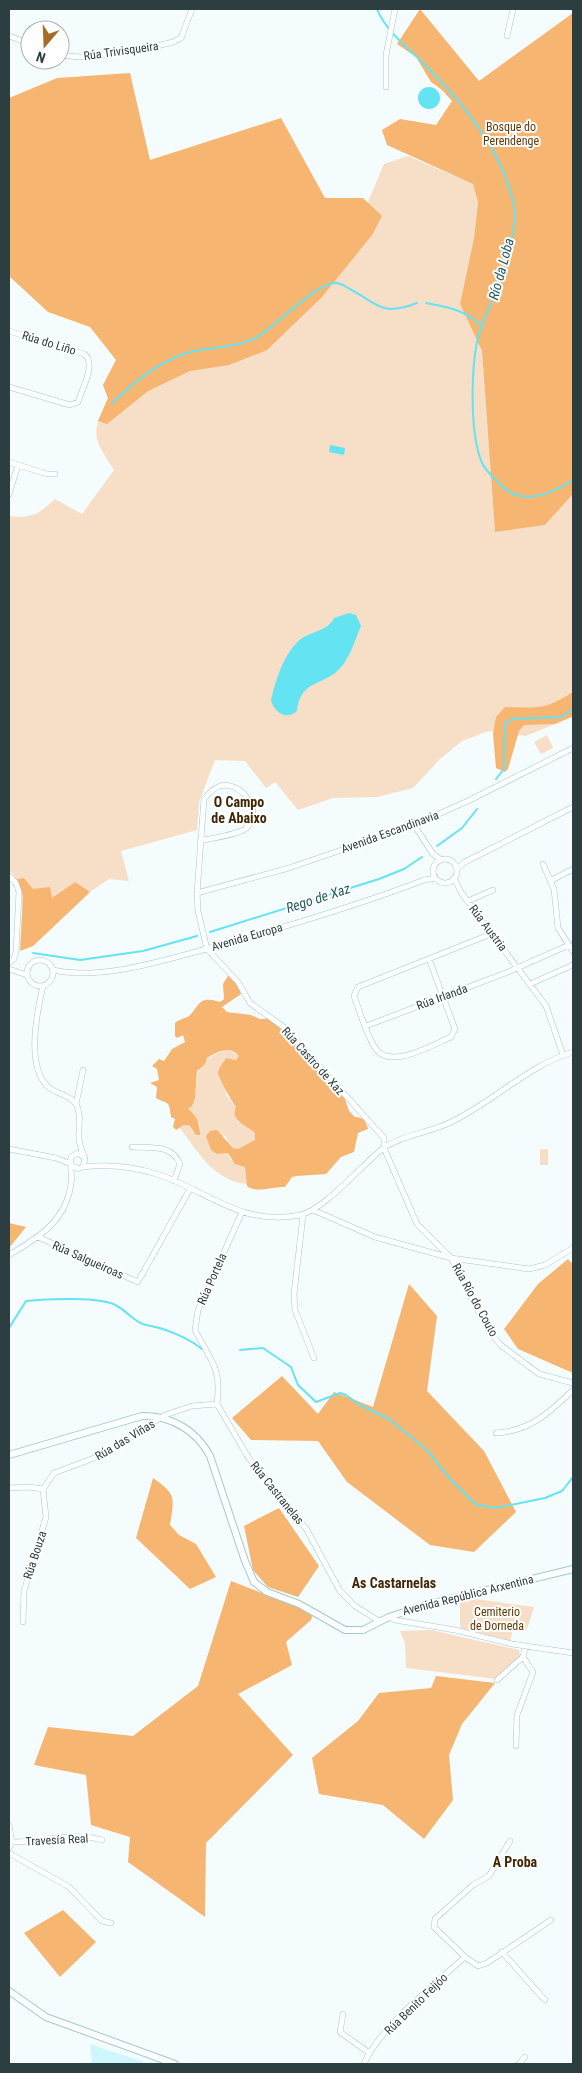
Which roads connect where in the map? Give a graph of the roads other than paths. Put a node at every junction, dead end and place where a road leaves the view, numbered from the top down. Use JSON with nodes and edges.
{"nodes":[{"id":1,"x":192,"y":9,"type":"edge"},
{"id":2,"x":395,"y":9,"type":"edge"},
{"id":3,"x":513,"y":9,"type":"edge"},
{"id":4,"x":507,"y":36,"type":"dead end"},
{"id":5,"x":70,"y":56,"type":"edge"},
{"id":6,"x":386,"y":87,"type":"dead end"},
{"id":7,"x":9,"y":331,"type":"edge"},
{"id":8,"x":9,"y":387,"type":"edge"},
{"id":9,"x":9,"y":462,"type":"edge"},
{"id":10,"x":18,"y":466,"type":"junction"},
{"id":11,"x":55,"y":474,"type":"dead end"},
{"id":12,"x":9,"y":494,"type":"edge"},
{"id":13,"x":573,"y":748,"type":"edge"},
{"id":14,"x":573,"y":807,"type":"edge"},
{"id":15,"x":414,"y":825,"type":"junction"},
{"id":16,"x":200,"y":841,"type":"junction"},
{"id":17,"x":438,"y":861,"type":"junction"},
{"id":18,"x":465,"y":862,"type":"junction"},
{"id":19,"x":454,"y":863,"type":"junction"},
{"id":20,"x":543,"y":864,"type":"dead end"},
{"id":21,"x":457,"y":869,"type":"junction"},
{"id":22,"x":573,"y":869,"type":"edge"},
{"id":23,"x":9,"y":876,"type":"edge"},
{"id":24,"x":434,"y":876,"type":"junction"},
{"id":25,"x":452,"y":880,"type":"junction"},
{"id":26,"x":550,"y":881,"type":"junction"},
{"id":27,"x":493,"y":890,"type":"dead end"},
{"id":28,"x":197,"y":893,"type":"junction"},
{"id":29,"x":468,"y":901,"type":"junction"},
{"id":30,"x":491,"y":934,"type":"junction"},
{"id":31,"x":568,"y":945,"type":"junction"},
{"id":32,"x":207,"y":949,"type":"junction"},
{"id":33,"x":573,"y":950,"type":"edge"},
{"id":34,"x":429,"y":959,"type":"junction"},
{"id":35,"x":9,"y":963,"type":"edge"},
{"id":36,"x":573,"y":965,"type":"edge"},
{"id":37,"x":28,"y":967,"type":"junction"},
{"id":38,"x":518,"y":967,"type":"junction"},
{"id":39,"x":9,"y":969,"type":"edge"},
{"id":40,"x":16,"y":970,"type":"junction"},
{"id":41,"x":53,"y":970,"type":"junction"},
{"id":42,"x":64,"y":973,"type":"junction"},
{"id":43,"x":27,"y":975,"type":"junction"},
{"id":44,"x":53,"y":978,"type":"junction"},
{"id":45,"x":530,"y":984,"type":"junction"},
{"id":46,"x":36,"y":986,"type":"junction"},
{"id":47,"x":43,"y":986,"type":"junction"},
{"id":48,"x":444,"y":997,"type":"junction"},
{"id":49,"x":40,"y":1000,"type":"junction"},
{"id":50,"x":366,"y":1026,"type":"junction"},
{"id":51,"x":573,"y":1052,"type":"edge"},
{"id":52,"x":563,"y":1055,"type":"junction"},
{"id":53,"x":83,"y":1070,"type":"dead end"},
{"id":54,"x":76,"y":1104,"type":"junction"},
{"id":55,"x":79,"y":1140,"type":"junction"},
{"id":56,"x":132,"y":1147,"type":"dead end"},
{"id":57,"x":384,"y":1148,"type":"junction"},
{"id":58,"x":9,"y":1149,"type":"edge"},
{"id":59,"x":73,"y":1155,"type":"junction"},
{"id":60,"x":85,"y":1157,"type":"junction"},
{"id":61,"x":56,"y":1158,"type":"junction"},
{"id":62,"x":71,"y":1165,"type":"junction"},
{"id":63,"x":99,"y":1165,"type":"junction"},
{"id":64,"x":82,"y":1168,"type":"junction"},
{"id":65,"x":174,"y":1181,"type":"junction"},
{"id":66,"x":72,"y":1183,"type":"junction"},
{"id":67,"x":190,"y":1189,"type":"junction"},
{"id":68,"x":313,"y":1210,"type":"junction"},
{"id":69,"x":242,"y":1212,"type":"junction"},
{"id":70,"x":303,"y":1215,"type":"junction"},
{"id":71,"x":38,"y":1237,"type":"junction"},
{"id":72,"x":573,"y":1248,"type":"edge"},
{"id":73,"x":9,"y":1255,"type":"edge"},
{"id":74,"x":451,"y":1258,"type":"junction"},
{"id":75,"x":314,"y":1358,"type":"dead end"},
{"id":76,"x":573,"y":1383,"type":"edge"},
{"id":77,"x":573,"y":1390,"type":"edge"},
{"id":78,"x":217,"y":1404,"type":"junction"},
{"id":79,"x":161,"y":1418,"type":"junction"},
{"id":80,"x":496,"y":1433,"type":"dead end"},
{"id":81,"x":9,"y":1455,"type":"edge"},
{"id":82,"x":9,"y":1488,"type":"edge"},
{"id":83,"x":43,"y":1489,"type":"junction"},
{"id":84,"x":573,"y":1569,"type":"edge"},
{"id":85,"x":389,"y":1617,"type":"junction"},
{"id":86,"x":379,"y":1621,"type":"junction"},
{"id":87,"x":23,"y":1622,"type":"dead end"},
{"id":88,"x":525,"y":1646,"type":"junction"},
{"id":89,"x":573,"y":1653,"type":"edge"},
{"id":90,"x":523,"y":1657,"type":"junction"},
{"id":91,"x":497,"y":1680,"type":"dead end"},
{"id":92,"x":516,"y":1746,"type":"dead end"},
{"id":93,"x":9,"y":1825,"type":"edge"},
{"id":94,"x":102,"y":1840,"type":"dead end"},
{"id":95,"x":510,"y":1841,"type":"dead end"},
{"id":96,"x":12,"y":1842,"type":"junction"},
{"id":97,"x":9,"y":1848,"type":"edge"},
{"id":98,"x":9,"y":1853,"type":"edge"},
{"id":99,"x":551,"y":1920,"type":"dead end"},
{"id":100,"x":111,"y":1923,"type":"dead end"},
{"id":101,"x":502,"y":1952,"type":"junction"},
{"id":102,"x":465,"y":1957,"type":"junction"},
{"id":103,"x":9,"y":1991,"type":"edge"},
{"id":104,"x":12,"y":1997,"type":"edge"},
{"id":105,"x":545,"y":2000,"type":"dead end"},
{"id":106,"x":342,"y":2014,"type":"dead end"},
{"id":107,"x":368,"y":2052,"type":"junction"},
{"id":108,"x":525,"y":2057,"type":"dead end"},
{"id":109,"x":175,"y":2064,"type":"edge"},
{"id":110,"x":364,"y":2064,"type":"edge"},
{"id":111,"x":519,"y":2064,"type":"edge"}],
"edges":[{"from":1,"to":5,"type":"street","name":"Rúa Trivisqueira"},
{"from":2,"to":6,"type":"street"},
{"from":3,"to":4,"type":"street"},
{"from":7,"to":8,"type":"street","name":"Rúa do Liño"},
{"from":9,"to":10,"type":"street"},
{"from":10,"to":11,"type":"street"},
{"from":10,"to":12,"type":"street"},
{"from":13,"to":15,"type":"street","name":"Avenida Escandinavia"},
{"from":14,"to":18,"type":"street"},
{"from":15,"to":17,"type":"street"},
{"from":15,"to":28,"type":"street","name":"Avenida Escandinavia"},
{"from":16,"to":16,"type":"street","name":"Rúa Castro de Xaz"},
{"from":16,"to":28,"type":"street","name":"Rúa Castro de Xaz"},
{"from":17,"to":19,"type":"street"},
{"from":17,"to":24,"type":"street"},
{"from":18,"to":19,"type":"street"},
{"from":18,"to":21,"type":"street"},
{"from":19,"to":21,"type":"street"},
{"from":20,"to":26,"type":"street"},
{"from":21,"to":25,"type":"street"},
{"from":22,"to":26,"type":"street"},
{"from":23,"to":35,"type":"street"},
{"from":24,"to":25,"type":"street"},
{"from":24,"to":32,"type":"street","name":"Avenida Europa"},
{"from":25,"to":29,"type":"street","name":"Rúa Austria"},
{"from":26,"to":31,"type":"street"},
{"from":27,"to":29,"type":"street"},
{"from":28,"to":32,"type":"street","name":"Rúa Castro de Xaz"},
{"from":29,"to":30,"type":"street","name":"Rúa Austria"},
{"from":30,"to":34,"type":"street"},
{"from":30,"to":38,"type":"street","name":"Rúa Austria"},
{"from":31,"to":33,"type":"street"},
{"from":31,"to":38,"type":"street","name":"Rúa Irlanda"},
{"from":32,"to":42,"type":"street","name":"Avenida Europa"},
{"from":32,"to":57,"type":"street","name":"Rúa Castro de Xaz"},
{"from":34,"to":48,"type":"street"},
{"from":34,"to":50,"type":"street"},
{"from":36,"to":45,"type":"street"},
{"from":37,"to":40,"type":"street"},
{"from":37,"to":41,"type":"street"},
{"from":37,"to":43,"type":"street"},
{"from":38,"to":45,"type":"street","name":"Rúa Austria"},
{"from":38,"to":48,"type":"street","name":"Rúa Irlanda"},
{"from":39,"to":40,"type":"street"},
{"from":40,"to":43,"type":"street"},
{"from":41,"to":42,"type":"street","name":"Avenida Europa"},
{"from":41,"to":44,"type":"street"},
{"from":42,"to":44,"type":"street","name":"Avenida Europa"},
{"from":43,"to":46,"type":"street"},
{"from":44,"to":47,"type":"street"},
{"from":45,"to":52,"type":"street","name":"Rúa Austria"},
{"from":46,"to":47,"type":"street"},
{"from":46,"to":49,"type":"street"},
{"from":47,"to":49,"type":"street"},
{"from":48,"to":50,"type":"street","name":"Rúa Irlanda"},
{"from":48,"to":50,"type":"street"},
{"from":49,"to":54,"type":"street"},
{"from":51,"to":52,"type":"street"},
{"from":52,"to":57,"type":"street"},
{"from":53,"to":54,"type":"street"},
{"from":54,"to":55,"type":"street"},
{"from":55,"to":59,"type":"street"},
{"from":55,"to":60,"type":"street"},
{"from":56,"to":65,"type":"street"},
{"from":57,"to":68,"type":"street"},
{"from":57,"to":74,"type":"street","name":"Rúa Castro de Xaz"},
{"from":58,"to":61,"type":"street"},
{"from":59,"to":60,"type":"street"},
{"from":59,"to":61,"type":"street"},
{"from":59,"to":62,"type":"street"},
{"from":60,"to":63,"type":"street"},
{"from":60,"to":64,"type":"street"},
{"from":61,"to":62,"type":"street"},
{"from":62,"to":64,"type":"street"},
{"from":62,"to":66,"type":"street"},
{"from":63,"to":64,"type":"street"},
{"from":63,"to":65,"type":"street"},
{"from":64,"to":66,"type":"street"},
{"from":65,"to":67,"type":"street"},
{"from":66,"to":71,"type":"street"},
{"from":67,"to":69,"type":"street"},
{"from":67,"to":71,"type":"street","name":"Rúa Salgueiroas"},
{"from":68,"to":70,"type":"street"},
{"from":68,"to":74,"type":"street","name":"Rúa Río do Couto"},
{"from":69,"to":70,"type":"street"},
{"from":69,"to":78,"type":"street","name":"Rúa Portela"},
{"from":70,"to":75,"type":"street"},
{"from":71,"to":73,"type":"street"},
{"from":72,"to":74,"type":"street"},
{"from":74,"to":76,"type":"street","name":"Rúa Río do Couto"},
{"from":77,"to":80,"type":"street"},
{"from":78,"to":79,"type":"street"},
{"from":78,"to":86,"type":"street","name":"Rúa Castranelas"},
{"from":79,"to":81,"type":"main road","name":"Avenida República Arxentina"},
{"from":79,"to":83,"type":"street","name":"Rúa das Viñas"},
{"from":79,"to":86,"type":"main road","name":"Avenida República Arxentina"},
{"from":82,"to":83,"type":"street"},
{"from":83,"to":87,"type":"street","name":"Rúa Bouza"},
{"from":84,"to":85,"type":"main road","name":"Avenida República Arxentina"},
{"from":85,"to":86,"type":"main road","name":"Avenida República Arxentina"},
{"from":85,"to":88,"type":"street"},
{"from":88,"to":89,"type":"street"},
{"from":88,"to":90,"type":"street"},
{"from":90,"to":91,"type":"street"},
{"from":90,"to":92,"type":"street"},
{"from":93,"to":96,"type":"street","name":"Travesía Real"},
{"from":94,"to":96,"type":"street","name":"Travesía Real"},
{"from":95,"to":102,"type":"street"},
{"from":96,"to":97,"type":"street","name":"Travesía Real"},
{"from":98,"to":100,"type":"street","name":"Travesía Real"},
{"from":99,"to":101,"type":"street"},
{"from":101,"to":102,"type":"street"},
{"from":101,"to":105,"type":"street"},
{"from":102,"to":107,"type":"street","name":"Rúa Benito Feijóo"},
{"from":103,"to":104,"type":"main road"},
{"from":104,"to":109,"type":"main road"},
{"from":106,"to":107,"type":"street"},
{"from":107,"to":110,"type":"street","name":"Rúa Benito Feijóo"},
{"from":108,"to":111,"type":"street"}]}
